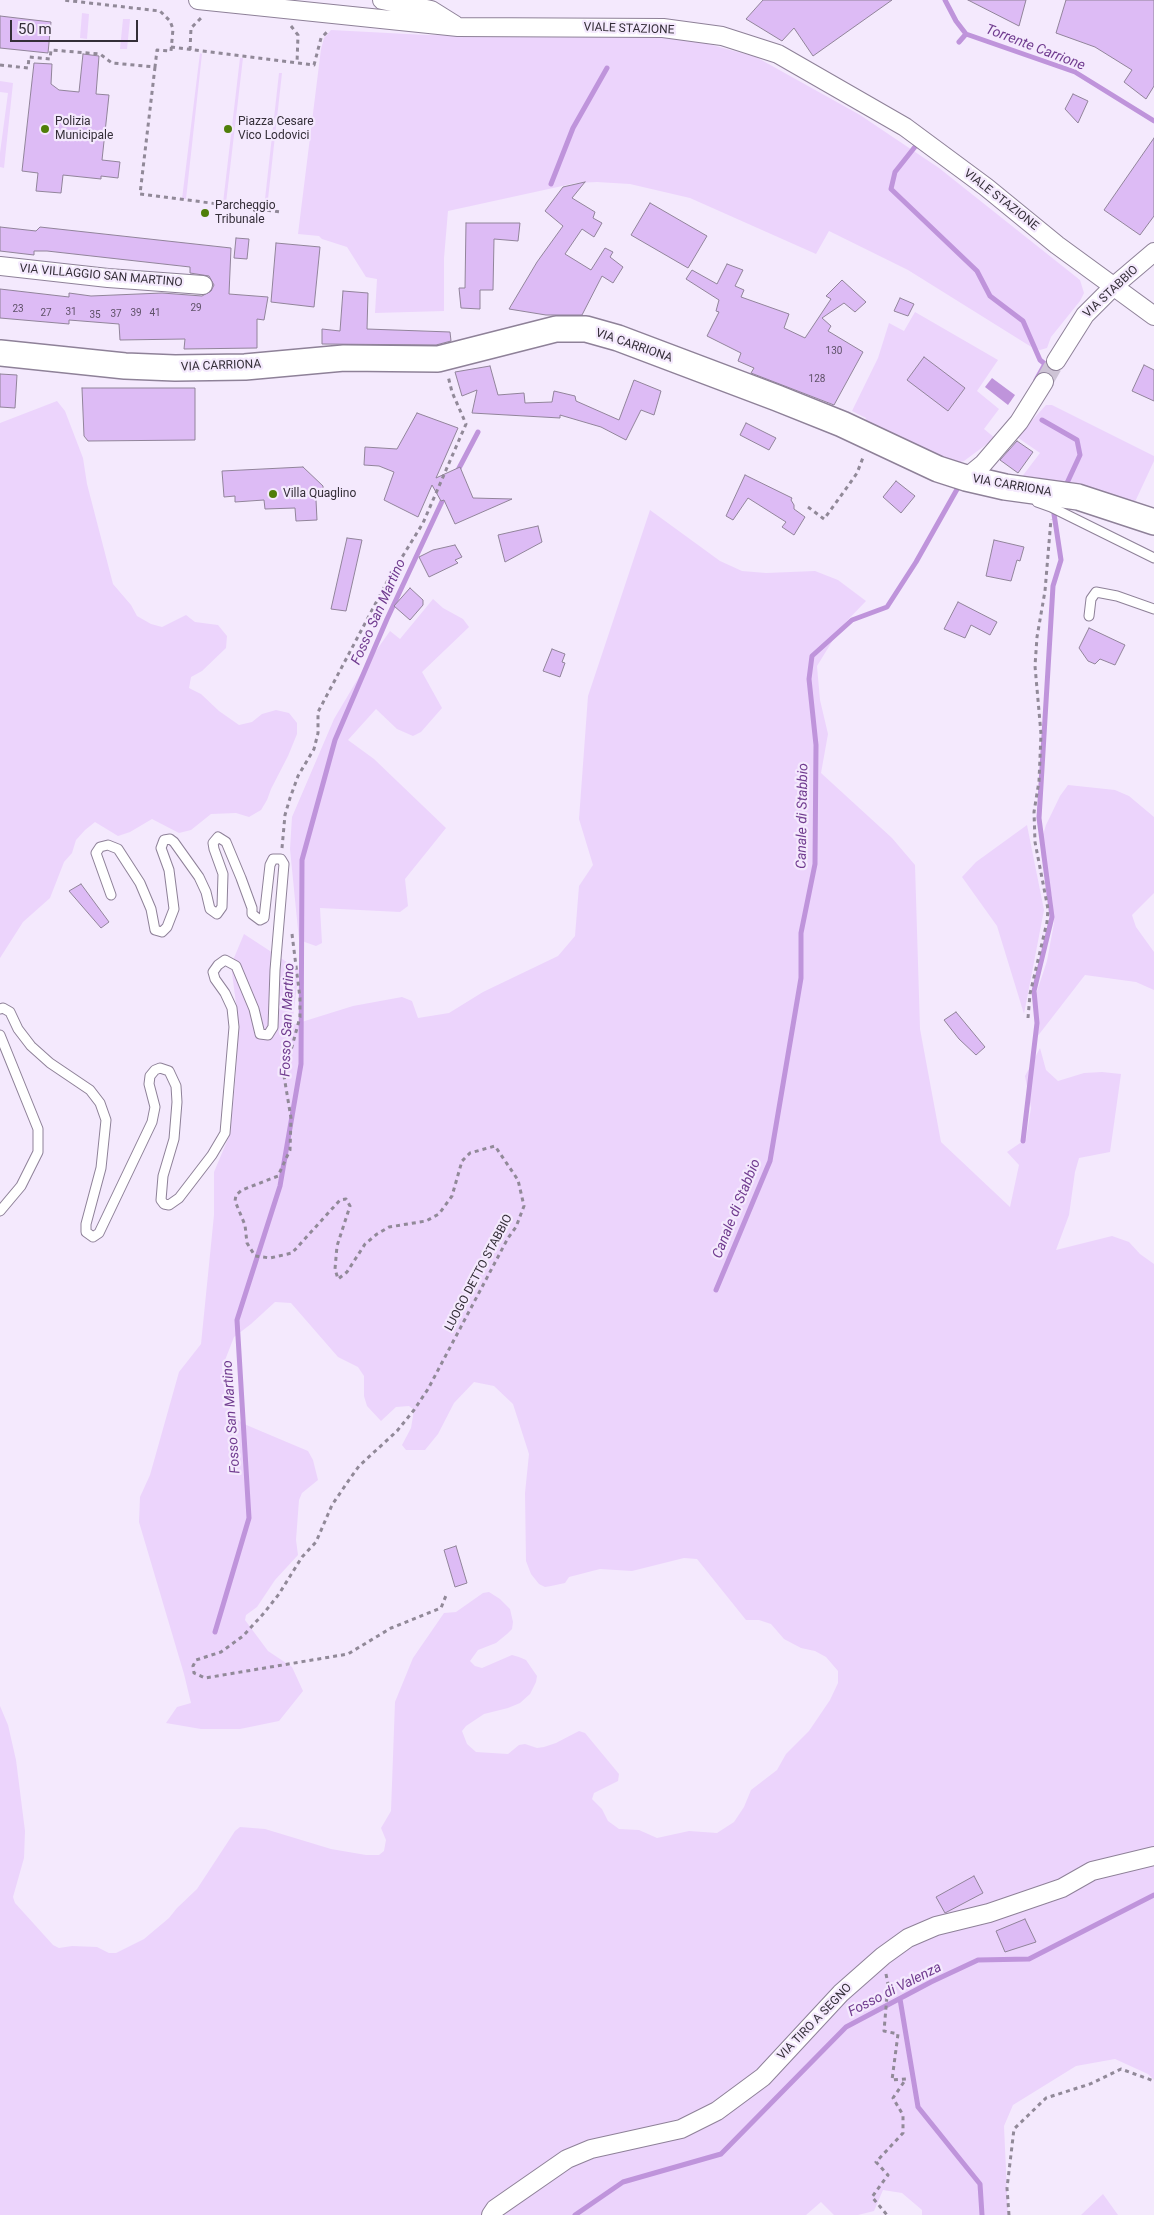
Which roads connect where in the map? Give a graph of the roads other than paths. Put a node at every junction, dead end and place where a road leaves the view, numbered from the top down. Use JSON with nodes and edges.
{"nodes":[{"id":1,"x":198,"y":0,"type":"edge"},
{"id":2,"x":382,"y":0,"type":"edge"},
{"id":3,"x":458,"y":27,"type":"junction"},
{"id":4,"x":1154,"y":252,"type":"edge"},
{"id":5,"x":0,"y":266,"type":"edge"},
{"id":6,"x":203,"y":285,"type":"dead end"},
{"id":7,"x":1114,"y":286,"type":"junction"},
{"id":8,"x":1154,"y":316,"type":"edge"},
{"id":9,"x":0,"y":353,"type":"edge"},
{"id":10,"x":1056,"y":361,"type":"tunnel mouth"},
{"id":11,"x":1044,"y":382,"type":"tunnel mouth"},
{"id":12,"x":966,"y":478,"type":"junction"},
{"id":13,"x":1005,"y":487,"type":"junction"},
{"id":14,"x":1154,"y":522,"type":"edge"},
{"id":15,"x":1154,"y":558,"type":"edge"},
{"id":16,"x":1154,"y":609,"type":"edge"},
{"id":17,"x":1089,"y":616,"type":"dead end"},
{"id":18,"x":111,"y":895,"type":"dead end"},
{"id":19,"x":0,"y":1009,"type":"edge"},
{"id":20,"x":0,"y":1035,"type":"edge"},
{"id":21,"x":0,"y":1211,"type":"edge"},
{"id":22,"x":1154,"y":1856,"type":"edge"},
{"id":23,"x":491,"y":2215,"type":"edge"}],
"edges":[{"from":1,"to":3,"type":"street","name":"VIALE STAZIONE"},
{"from":2,"to":3,"type":"street"},
{"from":3,"to":7,"type":"street","name":"VIALE STAZIONE"},
{"from":4,"to":7,"type":"street","name":"VIA STABBIO"},
{"from":5,"to":6,"type":"street","name":"VIA VILLAGGIO SAN MARTINO"},
{"from":7,"to":8,"type":"street","name":"VIALE STAZIONE"},
{"from":7,"to":10,"type":"street","name":"VIA STABBIO"},
{"from":9,"to":12,"type":"main road","name":"VIA CARRIONA"},
{"from":11,"to":12,"type":"street"},
{"from":12,"to":13,"type":"main road","name":"VIA CARRIONA"},
{"from":13,"to":14,"type":"main road","name":"VIA CARRIONA"},
{"from":13,"to":15,"type":"lane"},
{"from":16,"to":17,"type":"lane"},
{"from":18,"to":19,"type":"lane"},
{"from":20,"to":21,"type":"lane"},
{"from":22,"to":23,"type":"street","name":"VIA TIRO A SEGNO"}]}
